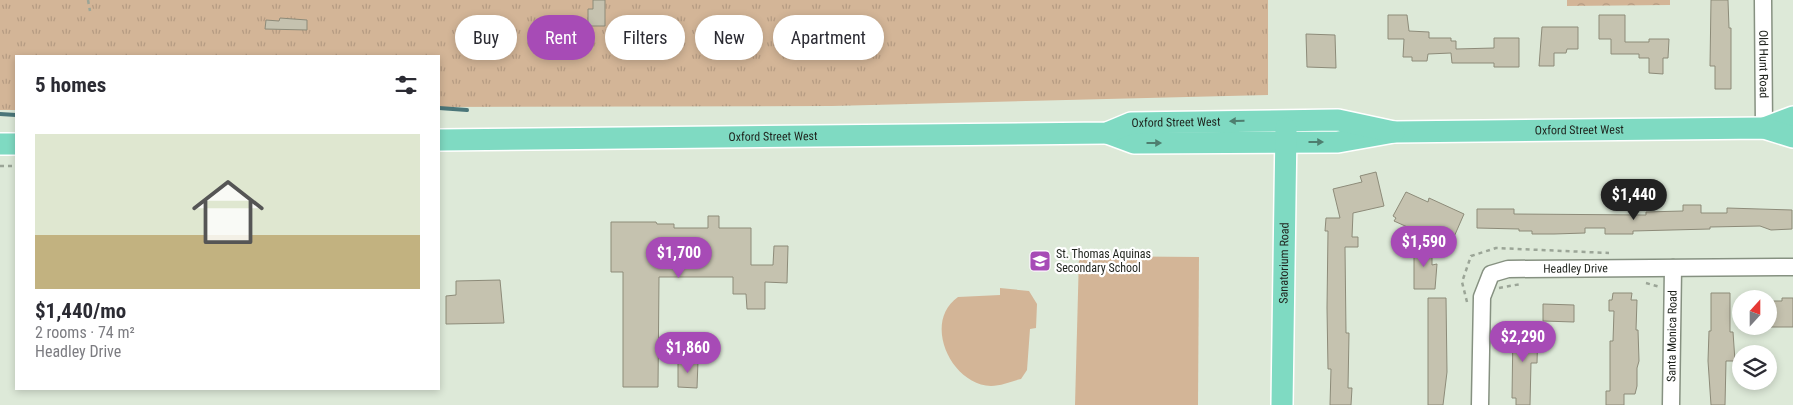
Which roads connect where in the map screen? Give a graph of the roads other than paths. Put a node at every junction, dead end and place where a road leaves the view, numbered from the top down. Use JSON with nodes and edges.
{"nodes":[{"id":1,"x":1763,"y":0,"type":"edge"},
{"id":2,"x":1793,"y":117,"type":"edge"},
{"id":3,"x":1286,"y":121,"type":"junction"},
{"id":4,"x":1764,"y":128,"type":"junction"},
{"id":5,"x":1394,"y":132,"type":"junction"},
{"id":6,"x":1107,"y":133,"type":"junction"},
{"id":7,"x":1793,"y":137,"type":"edge"},
{"id":8,"x":440,"y":140,"type":"edge"},
{"id":9,"x":1286,"y":142,"type":"junction"},
{"id":10,"x":0,"y":144,"type":"edge"},
{"id":11,"x":15,"y":144,"type":"edge"},
{"id":12,"x":1674,"y":268,"type":"junction"},
{"id":13,"x":1793,"y":268,"type":"edge"},
{"id":14,"x":1282,"y":405,"type":"edge"},
{"id":15,"x":1480,"y":405,"type":"edge"},
{"id":16,"x":1671,"y":405,"type":"edge"}],
"edges":[{"from":1,"to":4,"type":"street","name":"Old Hunt Road"},
{"from":2,"to":4,"type":"main road","name":"Oxford Street West"},
{"from":3,"to":5,"type":"main road","name":"Oxford Street West"},
{"from":3,"to":6,"type":"main road","name":"Oxford Street West","one_way":true},
{"from":3,"to":9,"type":"main road","name":"Sanatorium Road"},
{"from":4,"to":5,"type":"main road","name":"Oxford Street West"},
{"from":4,"to":7,"type":"main road","name":"Oxford Street West"},
{"from":9,"to":5,"type":"main road","name":"Oxford Street West","one_way":true},
{"from":6,"to":8,"type":"main road","name":"Oxford Street West"},
{"from":6,"to":9,"type":"main road","name":"Oxford Street West","one_way":true},
{"from":9,"to":14,"type":"main road","name":"Sanatorium Road"},
{"from":10,"to":11,"type":"main road"},
{"from":12,"to":13,"type":"street","name":"Headley Drive"},
{"from":12,"to":15,"type":"street","name":"Headley Drive"},
{"from":12,"to":16,"type":"street","name":"Santa Monica Road"}]}
